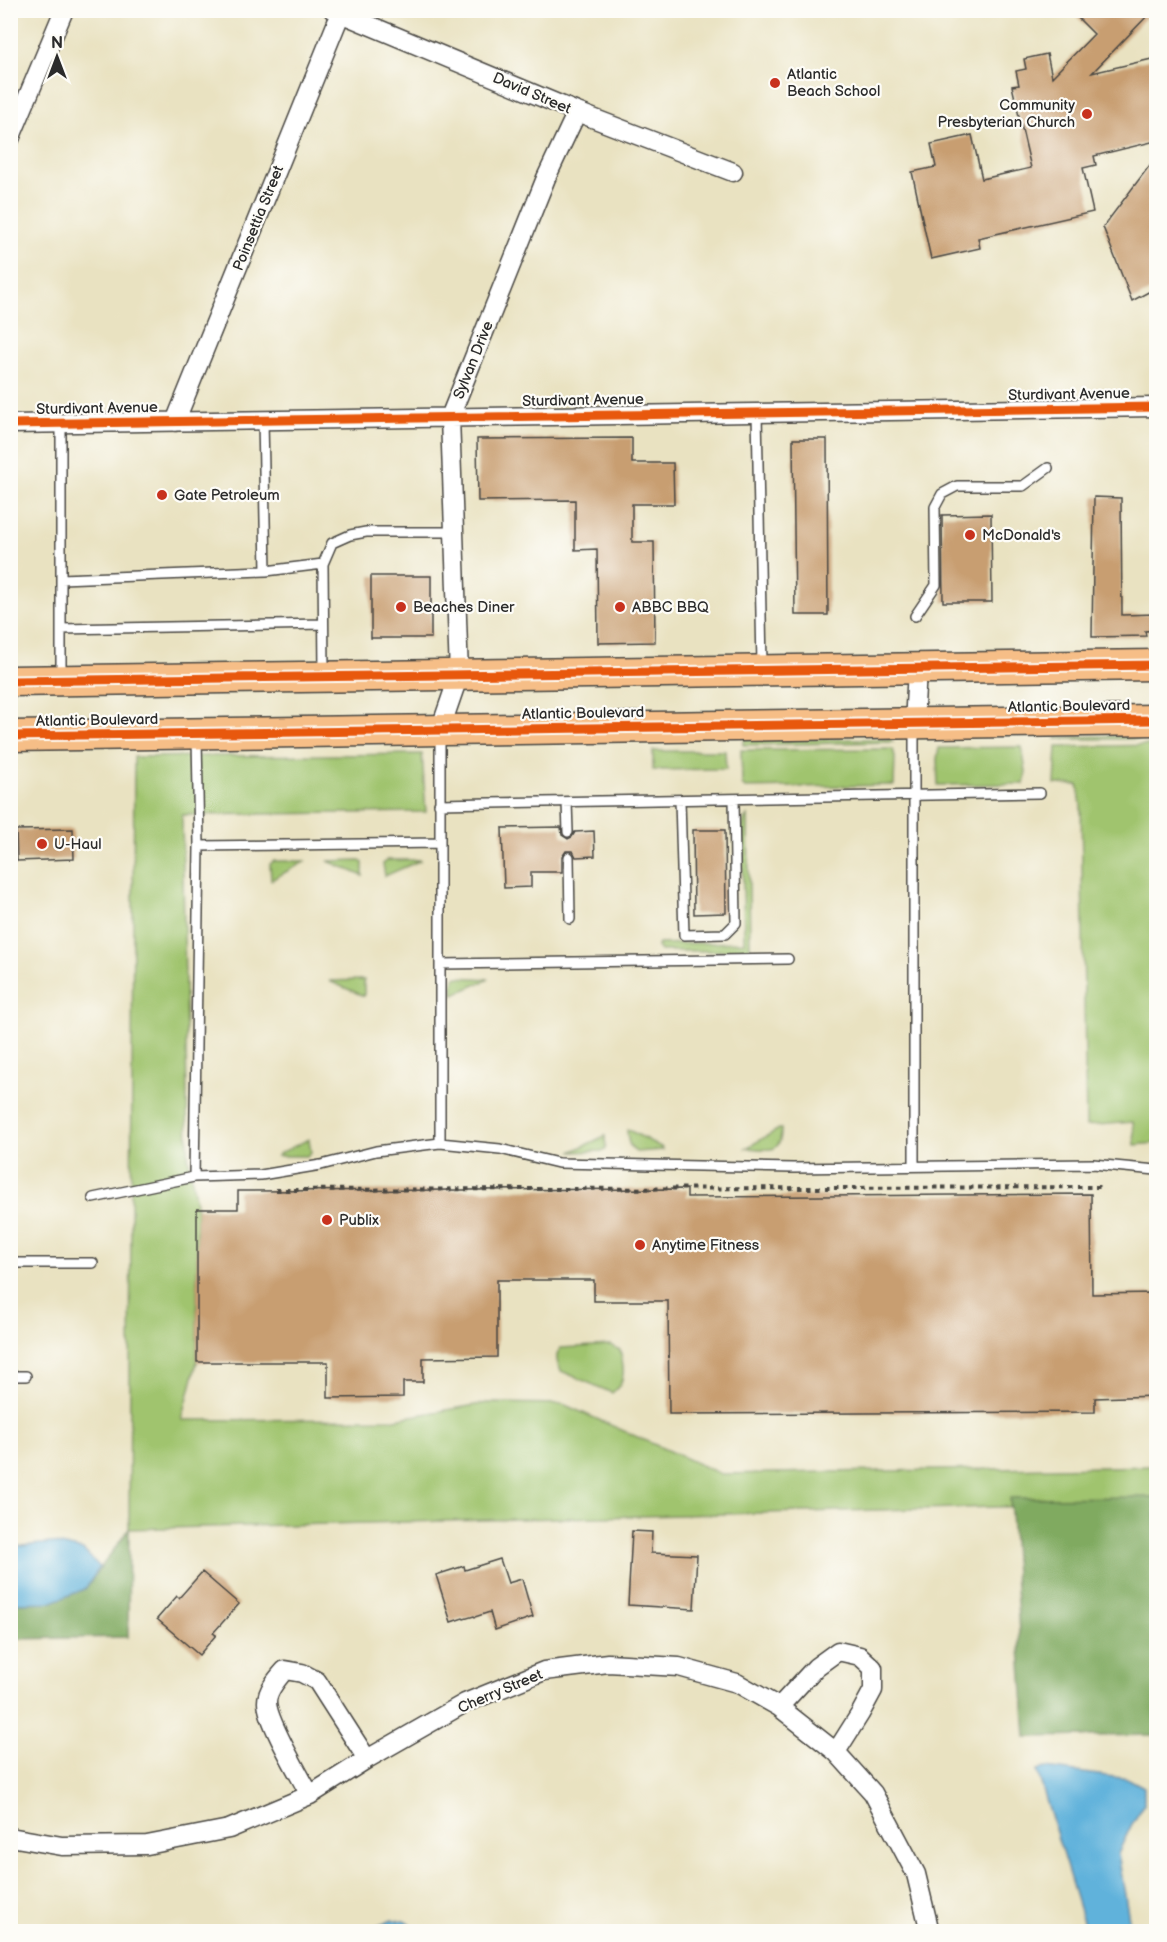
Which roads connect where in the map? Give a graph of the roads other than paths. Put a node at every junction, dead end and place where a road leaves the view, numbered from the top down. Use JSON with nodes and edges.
{"nodes":[{"id":1,"x":64,"y":10,"type":"edge"},
{"id":2,"x":338,"y":12,"type":"edge"},
{"id":3,"x":577,"y":112,"type":"junction"},
{"id":4,"x":10,"y":139,"type":"edge"},
{"id":5,"x":733,"y":172,"type":"dead end"},
{"id":6,"x":1156,"y":407,"type":"edge"},
{"id":7,"x":757,"y":412,"type":"junction"},
{"id":8,"x":450,"y":417,"type":"junction"},
{"id":9,"x":263,"y":420,"type":"junction"},
{"id":10,"x":175,"y":422,"type":"junction"},
{"id":11,"x":61,"y":423,"type":"junction"},
{"id":12,"x":10,"y":424,"type":"edge"},
{"id":13,"x":1048,"y":468,"type":"dead end"},
{"id":14,"x":454,"y":532,"type":"junction"},
{"id":15,"x":323,"y":564,"type":"junction"},
{"id":16,"x":266,"y":571,"type":"junction"},
{"id":17,"x":62,"y":579,"type":"junction"},
{"id":18,"x":915,"y":616,"type":"dead end"},
{"id":19,"x":323,"y":624,"type":"junction"},
{"id":20,"x":61,"y":629,"type":"junction"},
{"id":21,"x":1156,"y":665,"type":"edge"},
{"id":22,"x":917,"y":669,"type":"junction"},
{"id":23,"x":762,"y":671,"type":"junction"},
{"id":24,"x":459,"y":675,"type":"junction"},
{"id":25,"x":324,"y":676,"type":"junction"},
{"id":26,"x":61,"y":680,"type":"junction"},
{"id":27,"x":10,"y":681,"type":"edge"},
{"id":28,"x":10,"y":697,"type":"edge"},
{"id":29,"x":1156,"y":720,"type":"edge"},
{"id":30,"x":914,"y":724,"type":"junction"},
{"id":31,"x":440,"y":730,"type":"junction"},
{"id":32,"x":197,"y":734,"type":"junction"},
{"id":33,"x":10,"y":736,"type":"edge"},
{"id":34,"x":1040,"y":793,"type":"dead end"},
{"id":35,"x":914,"y":796,"type":"junction"},
{"id":36,"x":734,"y":799,"type":"junction"},
{"id":37,"x":680,"y":800,"type":"junction"},
{"id":38,"x":567,"y":802,"type":"junction"},
{"id":39,"x":439,"y":804,"type":"junction"},
{"id":40,"x":568,"y":832,"type":"dead end"},
{"id":41,"x":440,"y":843,"type":"junction"},
{"id":42,"x":199,"y":846,"type":"junction"},
{"id":43,"x":569,"y":857,"type":"dead end"},
{"id":44,"x":570,"y":919,"type":"dead end"},
{"id":45,"x":788,"y":959,"type":"dead end"},
{"id":46,"x":440,"y":963,"type":"junction"},
{"id":47,"x":440,"y":1143,"type":"junction"},
{"id":48,"x":914,"y":1166,"type":"junction"},
{"id":49,"x":1156,"y":1170,"type":"edge"},
{"id":50,"x":194,"y":1177,"type":"junction"},
{"id":51,"x":93,"y":1198,"type":"dead end"},
{"id":52,"x":10,"y":1263,"type":"edge"},
{"id":53,"x":93,"y":1263,"type":"dead end"},
{"id":54,"x":10,"y":1376,"type":"edge"},
{"id":55,"x":26,"y":1376,"type":"dead end"},
{"id":56,"x":779,"y":1707,"type":"junction"},
{"id":57,"x":836,"y":1752,"type":"junction"},
{"id":58,"x":367,"y":1759,"type":"junction"},
{"id":59,"x":310,"y":1795,"type":"junction"},
{"id":60,"x":10,"y":1837,"type":"edge"},
{"id":61,"x":930,"y":1932,"type":"edge"}],
"edges":[{"from":1,"to":4,"type":"street"},
{"from":2,"to":3,"type":"street","name":"David Street"},
{"from":2,"to":10,"type":"street","name":"Poinsettia Street"},
{"from":3,"to":5,"type":"street","name":"David Street"},
{"from":3,"to":8,"type":"street","name":"Sylvan Drive"},
{"from":6,"to":7,"type":"street","name":"Sturdivant Avenue"},
{"from":7,"to":8,"type":"street","name":"Sturdivant Avenue"},
{"from":7,"to":23,"type":"lane"},
{"from":8,"to":9,"type":"street","name":"Sturdivant Avenue"},
{"from":8,"to":14,"type":"street","name":"Sylvan Drive"},
{"from":9,"to":10,"type":"street","name":"Sturdivant Avenue"},
{"from":9,"to":16,"type":"lane"},
{"from":10,"to":11,"type":"street","name":"Sturdivant Avenue"},
{"from":11,"to":12,"type":"street","name":"Sturdivant Avenue"},
{"from":11,"to":17,"type":"lane"},
{"from":13,"to":18,"type":"lane"},
{"from":14,"to":15,"type":"lane"},
{"from":14,"to":24,"type":"street","name":"Sylvan Drive"},
{"from":15,"to":16,"type":"lane"},
{"from":15,"to":19,"type":"lane"},
{"from":16,"to":17,"type":"lane"},
{"from":17,"to":20,"type":"lane"},
{"from":19,"to":20,"type":"lane"},
{"from":19,"to":25,"type":"lane"},
{"from":20,"to":26,"type":"lane"},
{"from":21,"to":22,"type":"highway"},
{"from":22,"to":23,"type":"highway"},
{"from":22,"to":30,"type":"street"},
{"from":23,"to":24,"type":"highway"},
{"from":24,"to":25,"type":"highway"},
{"from":24,"to":31,"type":"street","name":"Sylvan Drive"},
{"from":25,"to":26,"type":"highway"},
{"from":26,"to":27,"type":"highway"},
{"from":26,"to":28,"type":"highway"},
{"from":29,"to":30,"type":"highway","name":"Atlantic Boulevard"},
{"from":30,"to":31,"type":"highway","name":"Atlantic Boulevard"},
{"from":30,"to":35,"type":"lane"},
{"from":31,"to":32,"type":"highway","name":"Atlantic Boulevard"},
{"from":31,"to":39,"type":"lane"},
{"from":32,"to":33,"type":"highway","name":"Atlantic Boulevard"},
{"from":32,"to":42,"type":"lane"},
{"from":34,"to":35,"type":"lane"},
{"from":35,"to":36,"type":"lane"},
{"from":35,"to":48,"type":"lane"},
{"from":36,"to":37,"type":"lane"},
{"from":36,"to":37,"type":"lane"},
{"from":37,"to":38,"type":"lane"},
{"from":38,"to":39,"type":"lane"},
{"from":38,"to":40,"type":"lane"},
{"from":39,"to":41,"type":"lane"},
{"from":41,"to":42,"type":"lane"},
{"from":41,"to":46,"type":"lane"},
{"from":42,"to":50,"type":"lane"},
{"from":43,"to":44,"type":"lane"},
{"from":45,"to":46,"type":"lane"},
{"from":46,"to":47,"type":"lane"},
{"from":47,"to":48,"type":"lane"},
{"from":47,"to":50,"type":"lane"},
{"from":48,"to":49,"type":"lane"},
{"from":50,"to":51,"type":"lane"},
{"from":52,"to":53,"type":"lane"},
{"from":54,"to":55,"type":"lane"},
{"from":56,"to":57,"type":"street","name":"Cherry Street"},
{"from":56,"to":57,"type":"street"},
{"from":56,"to":58,"type":"street","name":"Cherry Street"},
{"from":57,"to":61,"type":"street","name":"Cherry Street"},
{"from":58,"to":59,"type":"street","name":"Cherry Street"},
{"from":58,"to":59,"type":"street"},
{"from":59,"to":60,"type":"street","name":"Cherry Street"}]}
